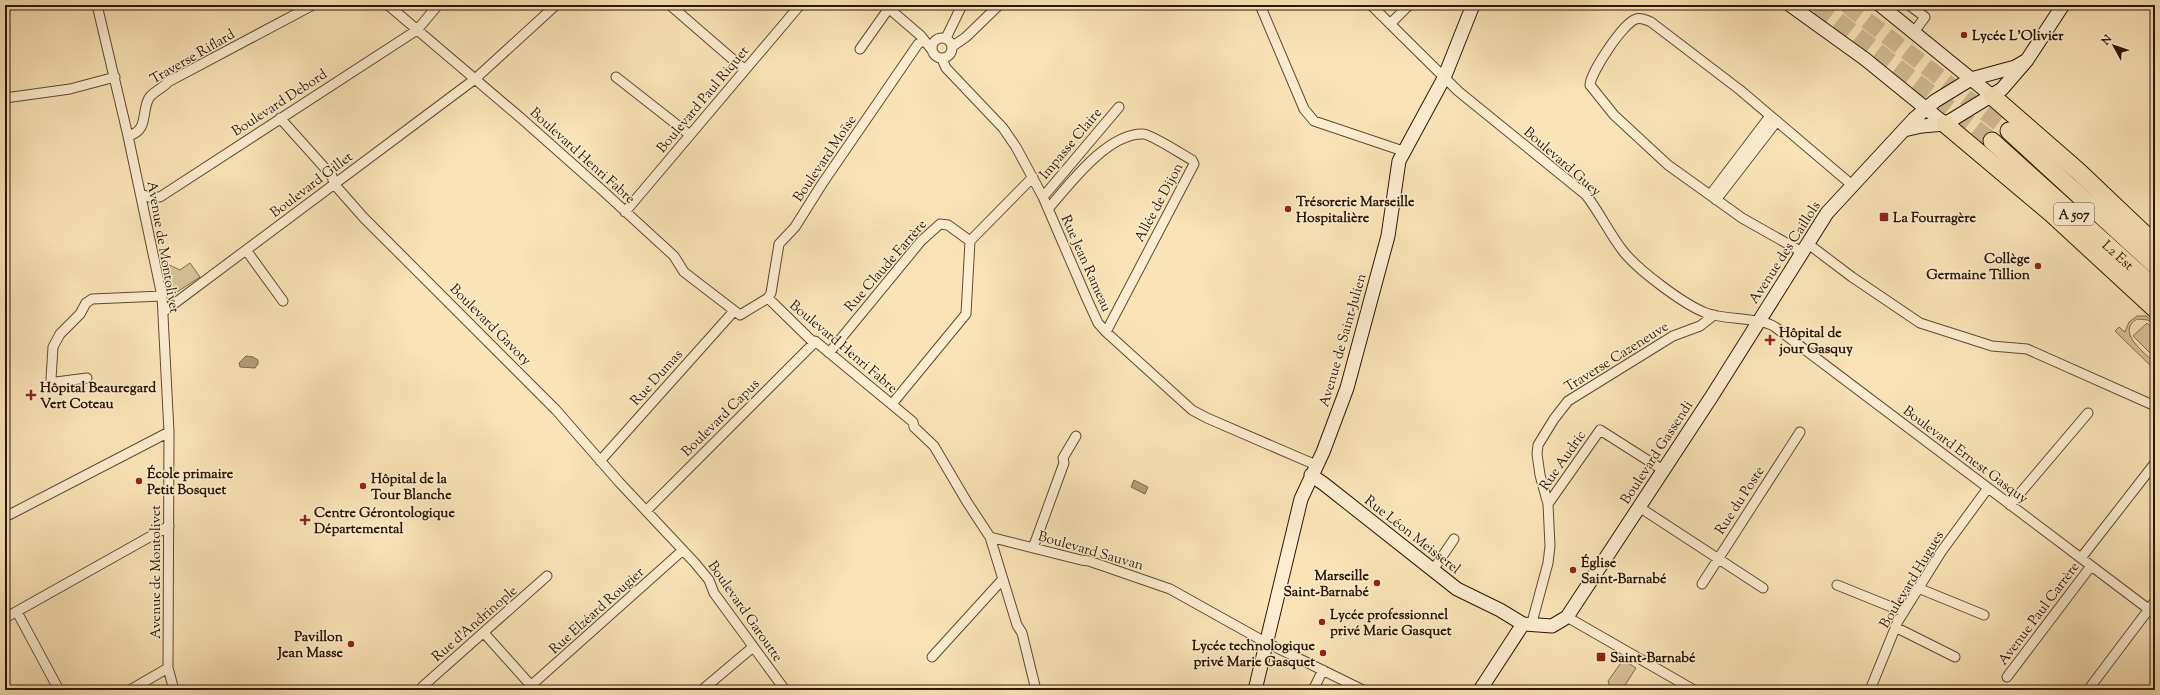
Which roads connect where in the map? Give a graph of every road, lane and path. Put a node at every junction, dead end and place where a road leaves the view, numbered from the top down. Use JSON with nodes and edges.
{"nodes":[{"id":1,"x":97,"y":5,"type":"edge"},
{"id":2,"x":313,"y":5,"type":"edge"},
{"id":3,"x":388,"y":5,"type":"edge"},
{"id":4,"x":438,"y":5,"type":"edge"},
{"id":5,"x":556,"y":5,"type":"edge"},
{"id":6,"x":670,"y":5,"type":"edge"},
{"id":7,"x":800,"y":5,"type":"edge"},
{"id":8,"x":962,"y":5,"type":"edge"},
{"id":9,"x":999,"y":5,"type":"edge"},
{"id":10,"x":1260,"y":5,"type":"edge"},
{"id":11,"x":1372,"y":5,"type":"edge"},
{"id":12,"x":1409,"y":5,"type":"edge"},
{"id":13,"x":1473,"y":5,"type":"edge"},
{"id":14,"x":1790,"y":5,"type":"edge"},
{"id":15,"x":1880,"y":5,"type":"edge"},
{"id":16,"x":1909,"y":5,"type":"edge"},
{"id":17,"x":2063,"y":5,"type":"edge"},
{"id":18,"x":887,"y":6,"type":"edge"},
{"id":19,"x":1390,"y":24,"type":"junction"},
{"id":20,"x":417,"y":30,"type":"junction"},
{"id":21,"x":1914,"y":32,"type":"junction"},
{"id":22,"x":946,"y":38,"type":"junction"},
{"id":23,"x":923,"y":41,"type":"junction"},
{"id":24,"x":953,"y":46,"type":"junction"},
{"id":25,"x":860,"y":49,"type":"dead end"},
{"id":26,"x":932,"y":50,"type":"junction"},
{"id":27,"x":942,"y":59,"type":"junction"},
{"id":28,"x":2026,"y":60,"type":"junction"},
{"id":29,"x":745,"y":70,"type":"junction"},
{"id":30,"x":115,"y":77,"type":"junction"},
{"id":31,"x":616,"y":77,"type":"dead end"},
{"id":32,"x":1444,"y":78,"type":"junction"},
{"id":33,"x":476,"y":79,"type":"junction"},
{"id":34,"x":1972,"y":79,"type":"junction"},
{"id":35,"x":1992,"y":96,"type":"junction"},
{"id":36,"x":5,"y":98,"type":"edge"},
{"id":37,"x":1119,"y":107,"type":"dead end"},
{"id":38,"x":1925,"y":108,"type":"junction"},
{"id":39,"x":280,"y":118,"type":"junction"},
{"id":40,"x":1774,"y":118,"type":"junction"},
{"id":41,"x":1946,"y":124,"type":"junction"},
{"id":42,"x":1904,"y":130,"type":"junction"},
{"id":43,"x":2008,"y":131,"type":"tunnel mouth"},
{"id":44,"x":690,"y":135,"type":"junction"},
{"id":45,"x":128,"y":136,"type":"junction"},
{"id":46,"x":1992,"y":141,"type":"tunnel mouth"},
{"id":47,"x":1403,"y":151,"type":"junction"},
{"id":48,"x":1033,"y":177,"type":"junction"},
{"id":49,"x":334,"y":184,"type":"junction"},
{"id":50,"x":1852,"y":185,"type":"junction"},
{"id":51,"x":141,"y":194,"type":"junction"},
{"id":52,"x":1043,"y":197,"type":"junction"},
{"id":53,"x":158,"y":198,"type":"junction"},
{"id":54,"x":1713,"y":198,"type":"junction"},
{"id":55,"x":1048,"y":209,"type":"junction"},
{"id":56,"x":625,"y":212,"type":"junction"},
{"id":57,"x":145,"y":213,"type":"junction"},
{"id":58,"x":970,"y":241,"type":"junction"},
{"id":59,"x":2155,"y":244,"type":"edge"},
{"id":60,"x":1805,"y":248,"type":"junction"},
{"id":61,"x":246,"y":250,"type":"junction"},
{"id":62,"x":2155,"y":265,"type":"edge"},
{"id":63,"x":2155,"y":288,"type":"edge"},
{"id":64,"x":162,"y":296,"type":"junction"},
{"id":65,"x":768,"y":298,"type":"junction"},
{"id":66,"x":283,"y":301,"type":"dead end"},
{"id":67,"x":2155,"y":309,"type":"edge"},
{"id":68,"x":734,"y":311,"type":"junction"},
{"id":69,"x":163,"y":312,"type":"junction"},
{"id":70,"x":1714,"y":315,"type":"junction"},
{"id":71,"x":1758,"y":322,"type":"junction"},
{"id":72,"x":1106,"y":332,"type":"junction"},
{"id":73,"x":814,"y":343,"type":"junction"},
{"id":74,"x":829,"y":353,"type":"junction"},
{"id":75,"x":87,"y":378,"type":"dead end"},
{"id":76,"x":892,"y":404,"type":"junction"},
{"id":77,"x":2155,"y":406,"type":"edge"},
{"id":78,"x":2088,"y":413,"type":"dead end"},
{"id":79,"x":170,"y":432,"type":"junction"},
{"id":80,"x":1800,"y":432,"type":"dead end"},
{"id":81,"x":1076,"y":436,"type":"dead end"},
{"id":82,"x":600,"y":461,"type":"junction"},
{"id":83,"x":2155,"y":463,"type":"edge"},
{"id":84,"x":1313,"y":470,"type":"junction"},
{"id":85,"x":1663,"y":470,"type":"junction"},
{"id":86,"x":1988,"y":488,"type":"junction"},
{"id":87,"x":1548,"y":504,"type":"junction"},
{"id":88,"x":2010,"y":505,"type":"junction"},
{"id":89,"x":1639,"y":507,"type":"junction"},
{"id":90,"x":646,"y":511,"type":"junction"},
{"id":91,"x":5,"y":517,"type":"edge"},
{"id":92,"x":169,"y":526,"type":"junction"},
{"id":93,"x":990,"y":537,"type":"junction"},
{"id":94,"x":1454,"y":539,"type":"dead end"},
{"id":95,"x":1033,"y":548,"type":"junction"},
{"id":96,"x":683,"y":550,"type":"junction"},
{"id":97,"x":2081,"y":558,"type":"junction"},
{"id":98,"x":1718,"y":559,"type":"junction"},
{"id":99,"x":2091,"y":566,"type":"junction"},
{"id":100,"x":1433,"y":570,"type":"junction"},
{"id":101,"x":547,"y":576,"type":"dead end"},
{"id":102,"x":1002,"y":580,"type":"junction"},
{"id":103,"x":1702,"y":584,"type":"dead end"},
{"id":104,"x":1837,"y":585,"type":"dead end"},
{"id":105,"x":1763,"y":588,"type":"dead end"},
{"id":106,"x":1918,"y":588,"type":"junction"},
{"id":107,"x":2155,"y":601,"type":"edge"},
{"id":108,"x":17,"y":612,"type":"junction"},
{"id":109,"x":1904,"y":612,"type":"junction"},
{"id":110,"x":2152,"y":612,"type":"edge"},
{"id":111,"x":1984,"y":615,"type":"dead end"},
{"id":112,"x":1567,"y":617,"type":"junction"},
{"id":113,"x":5,"y":618,"type":"edge"},
{"id":114,"x":1527,"y":625,"type":"junction"},
{"id":115,"x":1896,"y":627,"type":"junction"},
{"id":116,"x":484,"y":632,"type":"junction"},
{"id":117,"x":1265,"y":642,"type":"junction"},
{"id":118,"x":753,"y":647,"type":"junction"},
{"id":119,"x":932,"y":657,"type":"dead end"},
{"id":120,"x":1955,"y":657,"type":"dead end"},
{"id":121,"x":168,"y":668,"type":"junction"},
{"id":122,"x":1323,"y":670,"type":"junction"},
{"id":123,"x":2007,"y":677,"type":"dead end"},
{"id":124,"x":531,"y":689,"type":"edge"},
{"id":125,"x":59,"y":690,"type":"edge"},
{"id":126,"x":130,"y":690,"type":"edge"},
{"id":127,"x":174,"y":690,"type":"edge"},
{"id":128,"x":424,"y":690,"type":"edge"},
{"id":129,"x":702,"y":690,"type":"edge"},
{"id":130,"x":785,"y":690,"type":"edge"},
{"id":131,"x":1036,"y":690,"type":"edge"},
{"id":132,"x":1254,"y":690,"type":"edge"},
{"id":133,"x":1313,"y":690,"type":"edge"},
{"id":134,"x":1363,"y":690,"type":"edge"},
{"id":135,"x":1480,"y":690,"type":"edge"},
{"id":136,"x":1694,"y":690,"type":"edge"},
{"id":137,"x":1870,"y":690,"type":"edge"},
{"id":138,"x":2088,"y":690,"type":"edge"}],
"edges":[{"from":1,"to":30,"type":"street","name":"Avenue de Montolivet"},
{"from":2,"to":45,"type":"street","name":"Traverse Riflard"},
{"from":3,"to":20,"type":"street","name":"Boulevard Henri Fabre"},
{"from":4,"to":20,"type":"street","name":"Boulevard Debord"},
{"from":5,"to":33,"type":"street","name":"Boulevard Gillet"},
{"from":6,"to":29,"type":"street"},
{"from":7,"to":29,"type":"street","name":"Boulevard Paul Riquet"},
{"from":8,"to":22,"type":"street"},
{"from":9,"to":24,"type":"street"},
{"from":10,"to":47,"type":"street"},
{"from":11,"to":19,"type":"street","name":"Boulevard Guey"},
{"from":12,"to":19,"type":"street"},
{"from":13,"to":32,"type":"street","name":"Avenue de Saint-Julien"},
{"from":14,"to":38,"type":"street"},
{"from":15,"to":21,"type":"street"},
{"from":16,"to":21,"type":"street"},
{"from":17,"to":28,"type":"street","name":"Avenue des Caillols"},
{"from":18,"to":23,"type":"street"},
{"from":18,"to":25,"type":"street"},
{"from":19,"to":32,"type":"street","name":"Boulevard Guey"},
{"from":20,"to":33,"type":"street","name":"Boulevard Henri Fabre"},
{"from":20,"to":39,"type":"street","name":"Boulevard Debord"},
{"from":21,"to":34,"type":"street"},
{"from":22,"to":24,"type":"street"},
{"from":22,"to":26,"type":"street"},
{"from":23,"to":26,"type":"street"},
{"from":23,"to":65,"type":"street","name":"Boulevard Moïse"},
{"from":24,"to":27,"type":"street"},
{"from":26,"to":27,"type":"street"},
{"from":27,"to":48,"type":"street","name":"Rue Jean Rameau"},
{"from":28,"to":34,"type":"street","name":"Avenue des Caillols"},
{"from":28,"to":35,"type":"street","name":"Avenue des Caillols"},
{"from":29,"to":44,"type":"street","name":"Boulevard Paul Riquet"},
{"from":30,"to":36,"type":"street"},
{"from":30,"to":45,"type":"street","name":"Avenue de Montolivet"},
{"from":31,"to":44,"type":"street"},
{"from":32,"to":47,"type":"street","name":"Avenue de Saint-Julien"},
{"from":32,"to":70,"type":"street","name":"Boulevard Guey"},
{"from":33,"to":49,"type":"street","name":"Boulevard Gillet"},
{"from":33,"to":56,"type":"street","name":"Boulevard Henri Fabre"},
{"from":34,"to":35,"type":"street"},
{"from":34,"to":38,"type":"street","name":"Avenue des Caillols"},
{"from":35,"to":41,"type":"street","name":"Avenue des Caillols"},
{"from":35,"to":59,"type":"highway"},
{"from":37,"to":52,"type":"street","name":"Impasse Claire"},
{"from":38,"to":41,"type":"street"},
{"from":38,"to":42,"type":"street","name":"Avenue des Caillols"},
{"from":39,"to":49,"type":"street","name":"Boulevard Gavoty"},
{"from":39,"to":53,"type":"street","name":"Boulevard Debord"},
{"from":40,"to":50,"type":"street"},
{"from":40,"to":54,"type":"street"},
{"from":40,"to":54,"type":"street"},
{"from":41,"to":42,"type":"street","name":"Avenue des Caillols"},
{"from":41,"to":67,"type":"highway"},
{"from":42,"to":50,"type":"street","name":"Avenue des Caillols"},
{"from":43,"to":62,"type":"highway","name":"L2 Est","number":"A 507"},
{"from":44,"to":56,"type":"street","name":"Boulevard Paul Riquet"},
{"from":45,"to":51,"type":"street","name":"Avenue de Montolivet"},
{"from":46,"to":63,"type":"highway","name":"L2 Est","number":"A 507"},
{"from":47,"to":84,"type":"street","name":"Avenue de Saint-Julien"},
{"from":48,"to":52,"type":"street","name":"Rue Jean Rameau"},
{"from":48,"to":58,"type":"street"},
{"from":49,"to":61,"type":"street","name":"Boulevard Gillet"},
{"from":49,"to":82,"type":"street","name":"Boulevard Gavoty"},
{"from":50,"to":60,"type":"street","name":"Avenue des Caillols"},
{"from":51,"to":53,"type":"street"},
{"from":51,"to":57,"type":"street","name":"Avenue de Montolivet"},
{"from":52,"to":55,"type":"street","name":"Rue Jean Rameau"},
{"from":53,"to":57,"type":"street","name":"Boulevard Debord"},
{"from":54,"to":60,"type":"street"},
{"from":55,"to":72,"type":"street","name":"Rue Jean Rameau"},
{"from":55,"to":72,"type":"street","name":"Allée de Dijon"},
{"from":56,"to":68,"type":"street","name":"Boulevard Henri Fabre"},
{"from":57,"to":64,"type":"street","name":"Avenue de Montolivet"},
{"from":58,"to":74,"type":"street","name":"Rue Claude Farrère"},
{"from":58,"to":76,"type":"street"},
{"from":60,"to":71,"type":"street","name":"Avenue des Caillols"},
{"from":60,"to":77,"type":"street"},
{"from":61,"to":66,"type":"street"},
{"from":61,"to":69,"type":"street","name":"Boulevard Gillet"},
{"from":64,"to":69,"type":"street","name":"Avenue de Montolivet"},
{"from":64,"to":75,"type":"street"},
{"from":65,"to":68,"type":"street"},
{"from":65,"to":73,"type":"street","name":"Boulevard Henri Fabre"},
{"from":68,"to":82,"type":"street","name":"Rue Dumas"},
{"from":69,"to":79,"type":"street","name":"Avenue de Montolivet"},
{"from":70,"to":71,"type":"street","name":"Boulevard Guey"},
{"from":70,"to":87,"type":"street","name":"Traverse Cazeneuve"},
{"from":71,"to":85,"type":"street","name":"Boulevard Gassendi"},
{"from":71,"to":86,"type":"street","name":"Boulevard Ernest Gasquy"},
{"from":72,"to":84,"type":"street","name":"Rue Jean Rameau"},
{"from":73,"to":74,"type":"street","name":"Boulevard Henri Fabre"},
{"from":73,"to":90,"type":"street","name":"Boulevard Capus"},
{"from":74,"to":76,"type":"street","name":"Boulevard Henri Fabre"},
{"from":76,"to":93,"type":"street","name":"Boulevard Henri Fabre"},
{"from":78,"to":88,"type":"street"},
{"from":79,"to":91,"type":"street"},
{"from":79,"to":92,"type":"street","name":"Avenue de Montolivet"},
{"from":80,"to":98,"type":"street","name":"Rue du Poste"},
{"from":81,"to":95,"type":"street"},
{"from":82,"to":90,"type":"street","name":"Boulevard Gavoty"},
{"from":83,"to":97,"type":"street"},
{"from":84,"to":100,"type":"street","name":"Rue Léon Meisserel"},
{"from":84,"to":117,"type":"street","name":"Avenue de Saint-Julien"},
{"from":85,"to":87,"type":"street","name":"Rue Audric"},
{"from":85,"to":89,"type":"street","name":"Boulevard Gassendi"},
{"from":86,"to":88,"type":"street","name":"Boulevard Ernest Gasquy"},
{"from":86,"to":106,"type":"street","name":"Boulevard Hugues"},
{"from":87,"to":114,"type":"street","name":"Rue Audric"},
{"from":88,"to":97,"type":"street","name":"Boulevard Ernest Gasquy"},
{"from":89,"to":98,"type":"street"},
{"from":89,"to":112,"type":"street","name":"Boulevard Gassendi"},
{"from":90,"to":96,"type":"street","name":"Boulevard Gavoty"},
{"from":92,"to":108,"type":"street"},
{"from":92,"to":121,"type":"street","name":"Avenue de Montolivet"},
{"from":93,"to":95,"type":"street","name":"Boulevard Sauvan"},
{"from":93,"to":102,"type":"street","name":"Boulevard Henri Fabre"},
{"from":94,"to":100,"type":"street"},
{"from":95,"to":117,"type":"street","name":"Boulevard Sauvan"},
{"from":96,"to":118,"type":"street","name":"Boulevard Garoutte"},
{"from":96,"to":124,"type":"street","name":"Rue Elzéard Rougier"},
{"from":97,"to":99,"type":"street","name":"Boulevard Ernest Gasquy"},
{"from":98,"to":103,"type":"street","name":"Rue du Poste"},
{"from":98,"to":105,"type":"street"},
{"from":99,"to":110,"type":"street","name":"Boulevard Ernest Gasquy"},
{"from":99,"to":123,"type":"street","name":"Avenue Paul Carrère"},
{"from":100,"to":114,"type":"street","name":"Rue Léon Meisserel"},
{"from":101,"to":116,"type":"street","name":"Rue d'Andrinople"},
{"from":102,"to":119,"type":"street"},
{"from":102,"to":131,"type":"street","name":"Boulevard Henri Fabre"},
{"from":104,"to":109,"type":"street"},
{"from":106,"to":109,"type":"street","name":"Boulevard Hugues"},
{"from":106,"to":111,"type":"street"},
{"from":107,"to":110,"type":"street"},
{"from":108,"to":113,"type":"street"},
{"from":108,"to":125,"type":"street"},
{"from":109,"to":115,"type":"street","name":"Boulevard Hugues"},
{"from":110,"to":138,"type":"street"},
{"from":112,"to":114,"type":"street"},
{"from":112,"to":136,"type":"street"},
{"from":114,"to":135,"type":"street"},
{"from":115,"to":120,"type":"street"},
{"from":115,"to":137,"type":"street","name":"Boulevard Hugues"},
{"from":116,"to":124,"type":"street"},
{"from":116,"to":128,"type":"street","name":"Rue d'Andrinople"},
{"from":117,"to":122,"type":"street","name":"Boulevard Sauvan"},
{"from":117,"to":132,"type":"street","name":"Avenue de Saint-Julien"},
{"from":118,"to":129,"type":"street"},
{"from":118,"to":130,"type":"street","name":"Boulevard Garoutte"},
{"from":121,"to":126,"type":"street"},
{"from":121,"to":127,"type":"street","name":"Avenue de Montolivet"},
{"from":122,"to":133,"type":"street"},
{"from":122,"to":134,"type":"street","name":"Boulevard Sauvan"}]}
